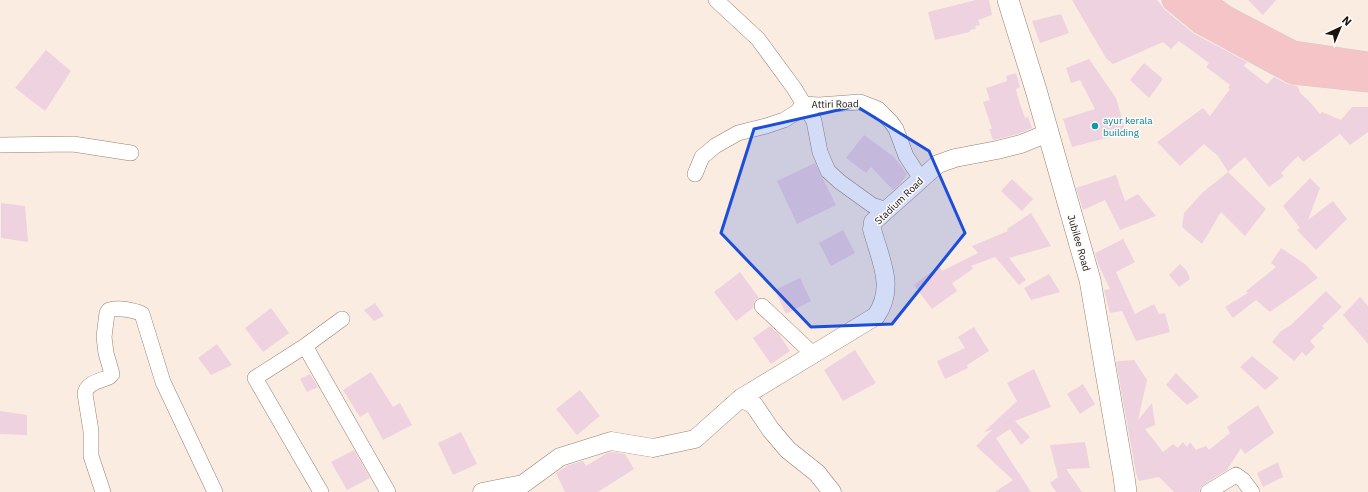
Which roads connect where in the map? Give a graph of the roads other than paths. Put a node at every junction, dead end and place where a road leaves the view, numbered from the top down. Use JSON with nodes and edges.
{"nodes":[{"id":1,"x":716,"y":0,"type":"edge"},
{"id":2,"x":1008,"y":0,"type":"edge"},
{"id":3,"x":1173,"y":0,"type":"edge"},
{"id":4,"x":1202,"y":0,"type":"edge"},
{"id":5,"x":1368,"y":63,"type":"edge"},
{"id":6,"x":1368,"y":81,"type":"edge"},
{"id":7,"x":803,"y":104,"type":"junction"},
{"id":8,"x":1048,"y":133,"type":"junction"},
{"id":9,"x":0,"y":145,"type":"edge"},
{"id":10,"x":131,"y":153,"type":"dead end"},
{"id":11,"x":695,"y":174,"type":"dead end"},
{"id":12,"x":921,"y":179,"type":"junction"},
{"id":13,"x":887,"y":210,"type":"junction"},
{"id":14,"x":762,"y":306,"type":"dead end"},
{"id":15,"x":342,"y":319,"type":"dead end"},
{"id":16,"x":306,"y":346,"type":"junction"},
{"id":17,"x":814,"y":355,"type":"junction"},
{"id":18,"x":741,"y":398,"type":"junction"},
{"id":19,"x":103,"y":492,"type":"edge"},
{"id":20,"x":215,"y":492,"type":"edge"},
{"id":21,"x":321,"y":492,"type":"edge"},
{"id":22,"x":388,"y":492,"type":"edge"},
{"id":23,"x":482,"y":492,"type":"edge"},
{"id":24,"x":832,"y":492,"type":"edge"},
{"id":25,"x":1126,"y":492,"type":"edge"},
{"id":26,"x":1208,"y":492,"type":"edge"},
{"id":27,"x":1252,"y":492,"type":"edge"}],
"edges":[{"from":1,"to":7,"type":"street","name":"Attiri Road"},
{"from":2,"to":8,"type":"main road","name":"Jubilee Road"},
{"from":3,"to":6,"type":"highway"},
{"from":4,"to":5,"type":"highway"},
{"from":7,"to":11,"type":"street","name":"Attiri Road"},
{"from":7,"to":12,"type":"street","name":"Attiri Road"},
{"from":7,"to":13,"type":"street","name":"Attiri Road"},
{"from":8,"to":12,"type":"street","name":"Stadium Road"},
{"from":8,"to":25,"type":"main road","name":"Jubilee Road"},
{"from":9,"to":10,"type":"street"},
{"from":12,"to":13,"type":"street","name":"Stadium Road"},
{"from":13,"to":17,"type":"street","name":"Stadium Road"},
{"from":14,"to":17,"type":"street"},
{"from":15,"to":16,"type":"street"},
{"from":16,"to":21,"type":"street"},
{"from":16,"to":22,"type":"street"},
{"from":17,"to":18,"type":"street","name":"Stadium Road"},
{"from":18,"to":23,"type":"street","name":"Stadium Road"},
{"from":18,"to":24,"type":"street"},
{"from":19,"to":20,"type":"street"},
{"from":26,"to":27,"type":"street"}]}
